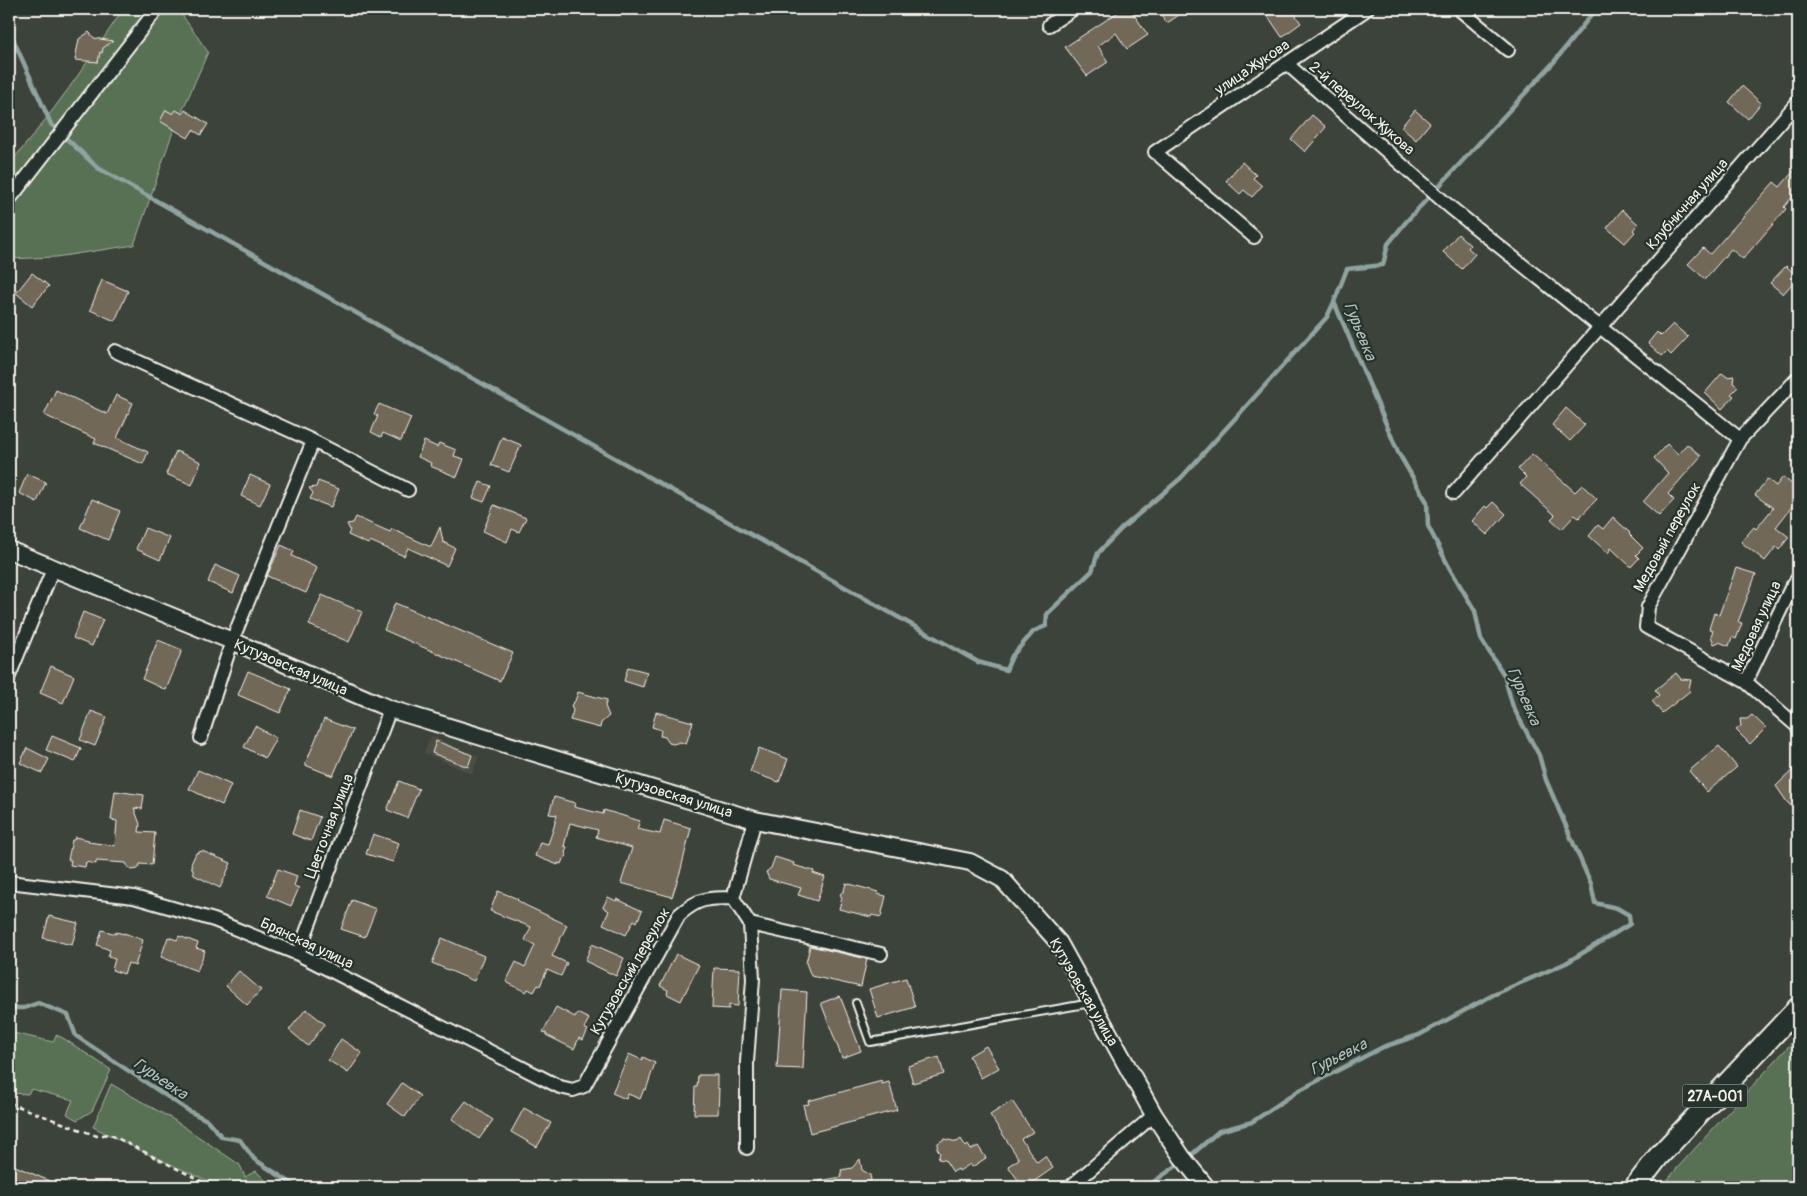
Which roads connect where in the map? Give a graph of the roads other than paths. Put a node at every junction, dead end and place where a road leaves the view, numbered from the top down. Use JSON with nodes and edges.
{"nodes":[{"id":1,"x":157,"y":9,"type":"edge"},
{"id":2,"x":1073,"y":9,"type":"edge"},
{"id":3,"x":1367,"y":9,"type":"edge"},
{"id":4,"x":1459,"y":9,"type":"edge"},
{"id":5,"x":1049,"y":24,"type":"dead end"},
{"id":6,"x":1508,"y":50,"type":"dead end"},
{"id":7,"x":1286,"y":63,"type":"junction"},
{"id":8,"x":1798,"y":102,"type":"edge"},
{"id":9,"x":9,"y":200,"type":"edge"},
{"id":10,"x":1254,"y":237,"type":"dead end"},
{"id":11,"x":115,"y":351,"type":"dead end"},
{"id":12,"x":1798,"y":378,"type":"edge"},
{"id":13,"x":1740,"y":439,"type":"junction"},
{"id":14,"x":313,"y":441,"type":"junction"},
{"id":15,"x":408,"y":490,"type":"dead end"},
{"id":16,"x":1454,"y":493,"type":"dead end"},
{"id":17,"x":9,"y":550,"type":"edge"},
{"id":18,"x":53,"y":568,"type":"junction"},
{"id":19,"x":1798,"y":578,"type":"edge"},
{"id":20,"x":232,"y":641,"type":"junction"},
{"id":21,"x":9,"y":676,"type":"edge"},
{"id":22,"x":1746,"y":682,"type":"junction"},
{"id":23,"x":390,"y":710,"type":"junction"},
{"id":24,"x":1798,"y":727,"type":"edge"},
{"id":25,"x":201,"y":738,"type":"dead end"},
{"id":26,"x":755,"y":820,"type":"junction"},
{"id":27,"x":9,"y":882,"type":"edge"},
{"id":28,"x":733,"y":898,"type":"junction"},
{"id":29,"x":750,"y":924,"type":"junction"},
{"id":30,"x":298,"y":954,"type":"junction"},
{"id":31,"x":881,"y":954,"type":"dead end"},
{"id":32,"x":1092,"y":1002,"type":"junction"},
{"id":33,"x":856,"y":1003,"type":"dead end"},
{"id":34,"x":1798,"y":1008,"type":"edge"},
{"id":35,"x":573,"y":1090,"type":"joint"},
{"id":36,"x":1154,"y":1115,"type":"junction"},
{"id":37,"x":748,"y":1148,"type":"dead end"},
{"id":38,"x":1070,"y":1187,"type":"edge"},
{"id":39,"x":1206,"y":1187,"type":"edge"},
{"id":40,"x":1635,"y":1187,"type":"edge"}],
"edges":[{"from":1,"to":9,"type":"street"},
{"from":2,"to":5,"type":"street"},
{"from":3,"to":7,"type":"street","name":"улица Жукова"},
{"from":4,"to":6,"type":"street"},
{"from":7,"to":10,"type":"street","name":"улица Жукова"},
{"from":7,"to":13,"type":"street","name":"2-й переулок Жукова"},
{"from":8,"to":16,"type":"street","name":"Клубничная улица"},
{"from":11,"to":14,"type":"street"},
{"from":12,"to":13,"type":"street","name":"Медовый переулок"},
{"from":13,"to":22,"type":"street","name":"Медовый переулок"},
{"from":14,"to":15,"type":"street"},
{"from":14,"to":20,"type":"street"},
{"from":17,"to":18,"type":"street","name":"Кутузовская улица"},
{"from":18,"to":20,"type":"street","name":"Кутузовская улица"},
{"from":18,"to":21,"type":"street"},
{"from":19,"to":22,"type":"street","name":"Медовая улица"},
{"from":20,"to":23,"type":"street","name":"Кутузовская улица"},
{"from":20,"to":25,"type":"street"},
{"from":22,"to":24,"type":"street","name":"Медовая улица"},
{"from":23,"to":26,"type":"street","name":"Кутузовская улица"},
{"from":23,"to":30,"type":"street","name":"Цветочная улица"},
{"from":26,"to":28,"type":"street"},
{"from":26,"to":32,"type":"street","name":"Кутузовская улица"},
{"from":27,"to":30,"type":"street","name":"Брянская улица"},
{"from":28,"to":29,"type":"street"},
{"from":28,"to":35,"type":"street","name":"Кутузовский переулок"},
{"from":29,"to":31,"type":"street"},
{"from":29,"to":37,"type":"street"},
{"from":30,"to":35,"type":"street","name":"Брянская улица"},
{"from":32,"to":33,"type":"lane"},
{"from":32,"to":36,"type":"street","name":"Кутузовская улица"},
{"from":34,"to":40,"type":"main road","number":"27А-001"},
{"from":36,"to":38,"type":"street"},
{"from":36,"to":39,"type":"street","name":"Кутузовская улица"}]}
